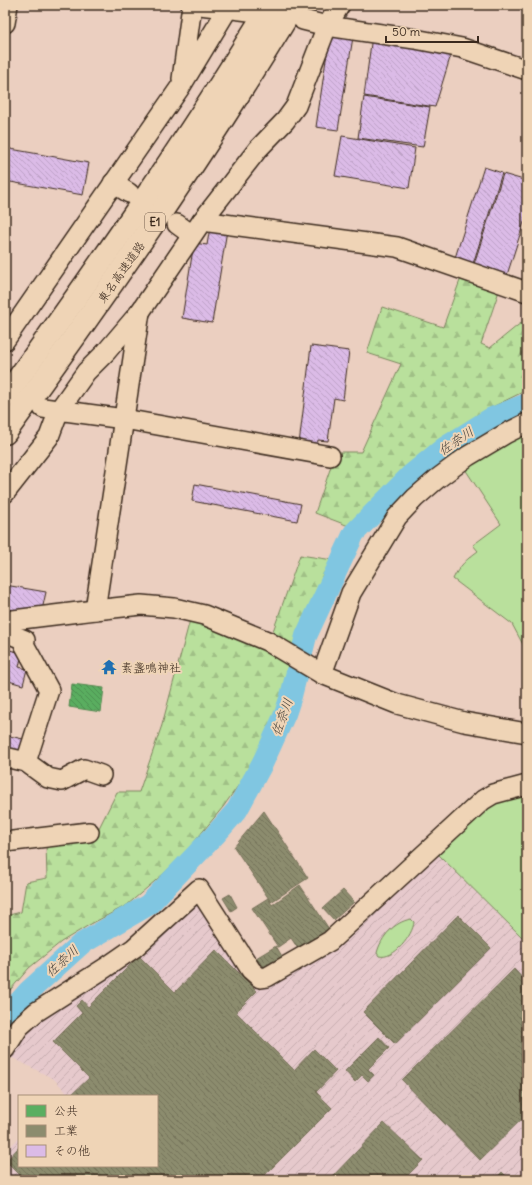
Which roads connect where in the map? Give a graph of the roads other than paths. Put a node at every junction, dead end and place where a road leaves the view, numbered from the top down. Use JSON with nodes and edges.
{"nodes":[{"id":1,"x":8,"y":5,"type":"edge"},
{"id":2,"x":192,"y":5,"type":"edge"},
{"id":3,"x":200,"y":5,"type":"edge"},
{"id":4,"x":270,"y":5,"type":"edge"},
{"id":5,"x":340,"y":5,"type":"edge"},
{"id":6,"x":229,"y":7,"type":"edge"},
{"id":7,"x":249,"y":11,"type":"dead end"},
{"id":8,"x":298,"y":13,"type":"edge"},
{"id":9,"x":5,"y":23,"type":"edge"},
{"id":10,"x":327,"y":26,"type":"junction"},
{"id":11,"x":527,"y":70,"type":"edge"},
{"id":12,"x":181,"y":86,"type":"junction"},
{"id":13,"x":113,"y":183,"type":"junction"},
{"id":14,"x":129,"y":193,"type":"dead end"},
{"id":15,"x":177,"y":224,"type":"dead end"},
{"id":16,"x":197,"y":228,"type":"junction"},
{"id":17,"x":527,"y":292,"type":"edge"},
{"id":18,"x":140,"y":312,"type":"junction"},
{"id":19,"x":5,"y":340,"type":"edge"},
{"id":20,"x":5,"y":397,"type":"edge"},
{"id":21,"x":51,"y":409,"type":"junction"},
{"id":22,"x":124,"y":419,"type":"junction"},
{"id":23,"x":527,"y":423,"type":"edge"},
{"id":24,"x":5,"y":433,"type":"edge"},
{"id":25,"x":330,"y":456,"type":"dead end"},
{"id":26,"x":5,"y":493,"type":"edge"},
{"id":27,"x":95,"y":610,"type":"junction"},
{"id":28,"x":5,"y":621,"type":"edge"},
{"id":29,"x":5,"y":632,"type":"edge"},
{"id":30,"x":322,"y":674,"type":"junction"},
{"id":31,"x":527,"y":733,"type":"edge"},
{"id":32,"x":5,"y":757,"type":"edge"},
{"id":33,"x":26,"y":762,"type":"junction"},
{"id":34,"x":101,"y":775,"type":"dead end"},
{"id":35,"x":527,"y":785,"type":"edge"},
{"id":36,"x":88,"y":832,"type":"dead end"},
{"id":37,"x":5,"y":842,"type":"edge"},
{"id":38,"x":5,"y":1048,"type":"edge"}],
"edges":[{"from":1,"to":9,"type":"street"},
{"from":2,"to":12,"type":"street"},
{"from":3,"to":6,"type":"street"},
{"from":4,"to":20,"type":"highway","name":"東名高速道路","number":"E1"},
{"from":5,"to":10,"type":"street"},
{"from":6,"to":7,"type":"street"},
{"from":6,"to":12,"type":"street"},
{"from":8,"to":10,"type":"street"},
{"from":8,"to":24,"type":"highway","name":"東名高速道路","number":"E1"},
{"from":10,"to":11,"type":"street"},
{"from":10,"to":16,"type":"street"},
{"from":12,"to":13,"type":"street"},
{"from":13,"to":14,"type":"street"},
{"from":13,"to":19,"type":"street"},
{"from":15,"to":16,"type":"street"},
{"from":16,"to":17,"type":"street"},
{"from":16,"to":18,"type":"street"},
{"from":18,"to":21,"type":"street"},
{"from":18,"to":22,"type":"street"},
{"from":21,"to":22,"type":"street"},
{"from":21,"to":26,"type":"street"},
{"from":22,"to":25,"type":"street"},
{"from":22,"to":27,"type":"street"},
{"from":23,"to":30,"type":"street"},
{"from":27,"to":28,"type":"street"},
{"from":27,"to":30,"type":"street"},
{"from":29,"to":33,"type":"street"},
{"from":30,"to":31,"type":"street"},
{"from":32,"to":33,"type":"street"},
{"from":33,"to":34,"type":"street"},
{"from":35,"to":38,"type":"street"},
{"from":36,"to":37,"type":"street"}]}
